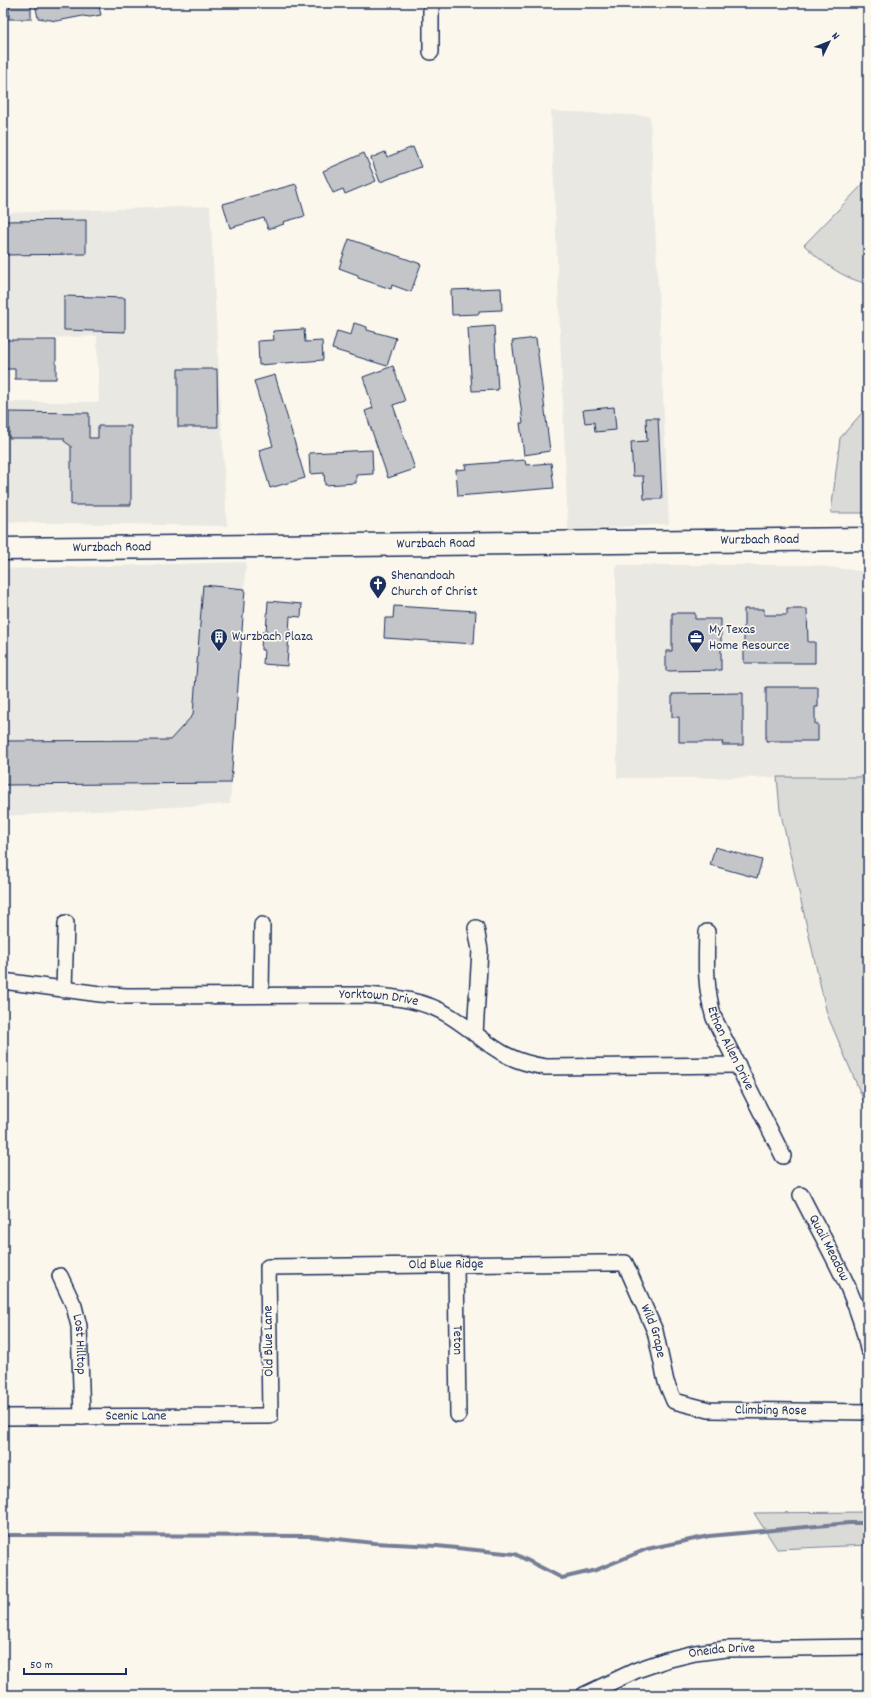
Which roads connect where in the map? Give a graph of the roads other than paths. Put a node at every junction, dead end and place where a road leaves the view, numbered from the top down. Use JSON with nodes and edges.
{"nodes":[{"id":1,"x":431,"y":3,"type":"edge"},
{"id":2,"x":431,"y":52,"type":"dead end"},
{"id":3,"x":868,"y":539,"type":"edge"},
{"id":4,"x":3,"y":548,"type":"edge"},
{"id":5,"x":66,"y":923,"type":"dead end"},
{"id":6,"x":262,"y":925,"type":"dead end"},
{"id":7,"x":476,"y":928,"type":"dead end"},
{"id":8,"x":707,"y":932,"type":"dead end"},
{"id":9,"x":3,"y":981,"type":"edge"},
{"id":10,"x":64,"y":990,"type":"junction"},
{"id":11,"x":261,"y":995,"type":"junction"},
{"id":12,"x":475,"y":1034,"type":"junction"},
{"id":13,"x":738,"y":1065,"type":"junction"},
{"id":14,"x":783,"y":1156,"type":"dead end"},
{"id":15,"x":801,"y":1195,"type":"dead end"},
{"id":16,"x":625,"y":1263,"type":"joint"},
{"id":17,"x":456,"y":1265,"type":"junction"},
{"id":18,"x":268,"y":1267,"type":"joint"},
{"id":19,"x":60,"y":1276,"type":"dead end"},
{"id":20,"x":868,"y":1349,"type":"edge"},
{"id":21,"x":674,"y":1401,"type":"joint"},
{"id":22,"x":868,"y":1412,"type":"edge"},
{"id":23,"x":270,"y":1416,"type":"joint"},
{"id":24,"x":458,"y":1416,"type":"dead end"},
{"id":25,"x":3,"y":1417,"type":"edge"},
{"id":26,"x":82,"y":1417,"type":"junction"},
{"id":27,"x":868,"y":1647,"type":"edge"},
{"id":28,"x":584,"y":1695,"type":"edge"}],
"edges":[{"from":1,"to":2,"type":"street"},
{"from":3,"to":4,"type":"main road","name":"Wurzbach Road"},
{"from":5,"to":10,"type":"street"},
{"from":6,"to":11,"type":"street"},
{"from":7,"to":12,"type":"street"},
{"from":8,"to":13,"type":"street","name":"Ethan Allen Drive"},
{"from":9,"to":10,"type":"street","name":"Yorktown Drive"},
{"from":10,"to":11,"type":"street","name":"Yorktown Drive"},
{"from":11,"to":12,"type":"street","name":"Yorktown Drive"},
{"from":12,"to":13,"type":"street","name":"Yorktown Drive"},
{"from":13,"to":14,"type":"street","name":"Ethan Allen Drive"},
{"from":15,"to":20,"type":"street","name":"Quail Meadow"},
{"from":16,"to":17,"type":"street","name":"Old Blue Ridge"},
{"from":16,"to":21,"type":"street","name":"Wild Grape"},
{"from":17,"to":18,"type":"street","name":"Old Blue Ridge"},
{"from":17,"to":24,"type":"street","name":"Teton"},
{"from":18,"to":23,"type":"street","name":"Old Blue Lane"},
{"from":19,"to":26,"type":"street","name":"Lost Hilltop"},
{"from":21,"to":22,"type":"street","name":"Climbing Rose"},
{"from":23,"to":26,"type":"street","name":"Scenic Lane"},
{"from":25,"to":26,"type":"street","name":"Scenic Lane"},
{"from":27,"to":28,"type":"street","name":"Oneida Drive"}]}
